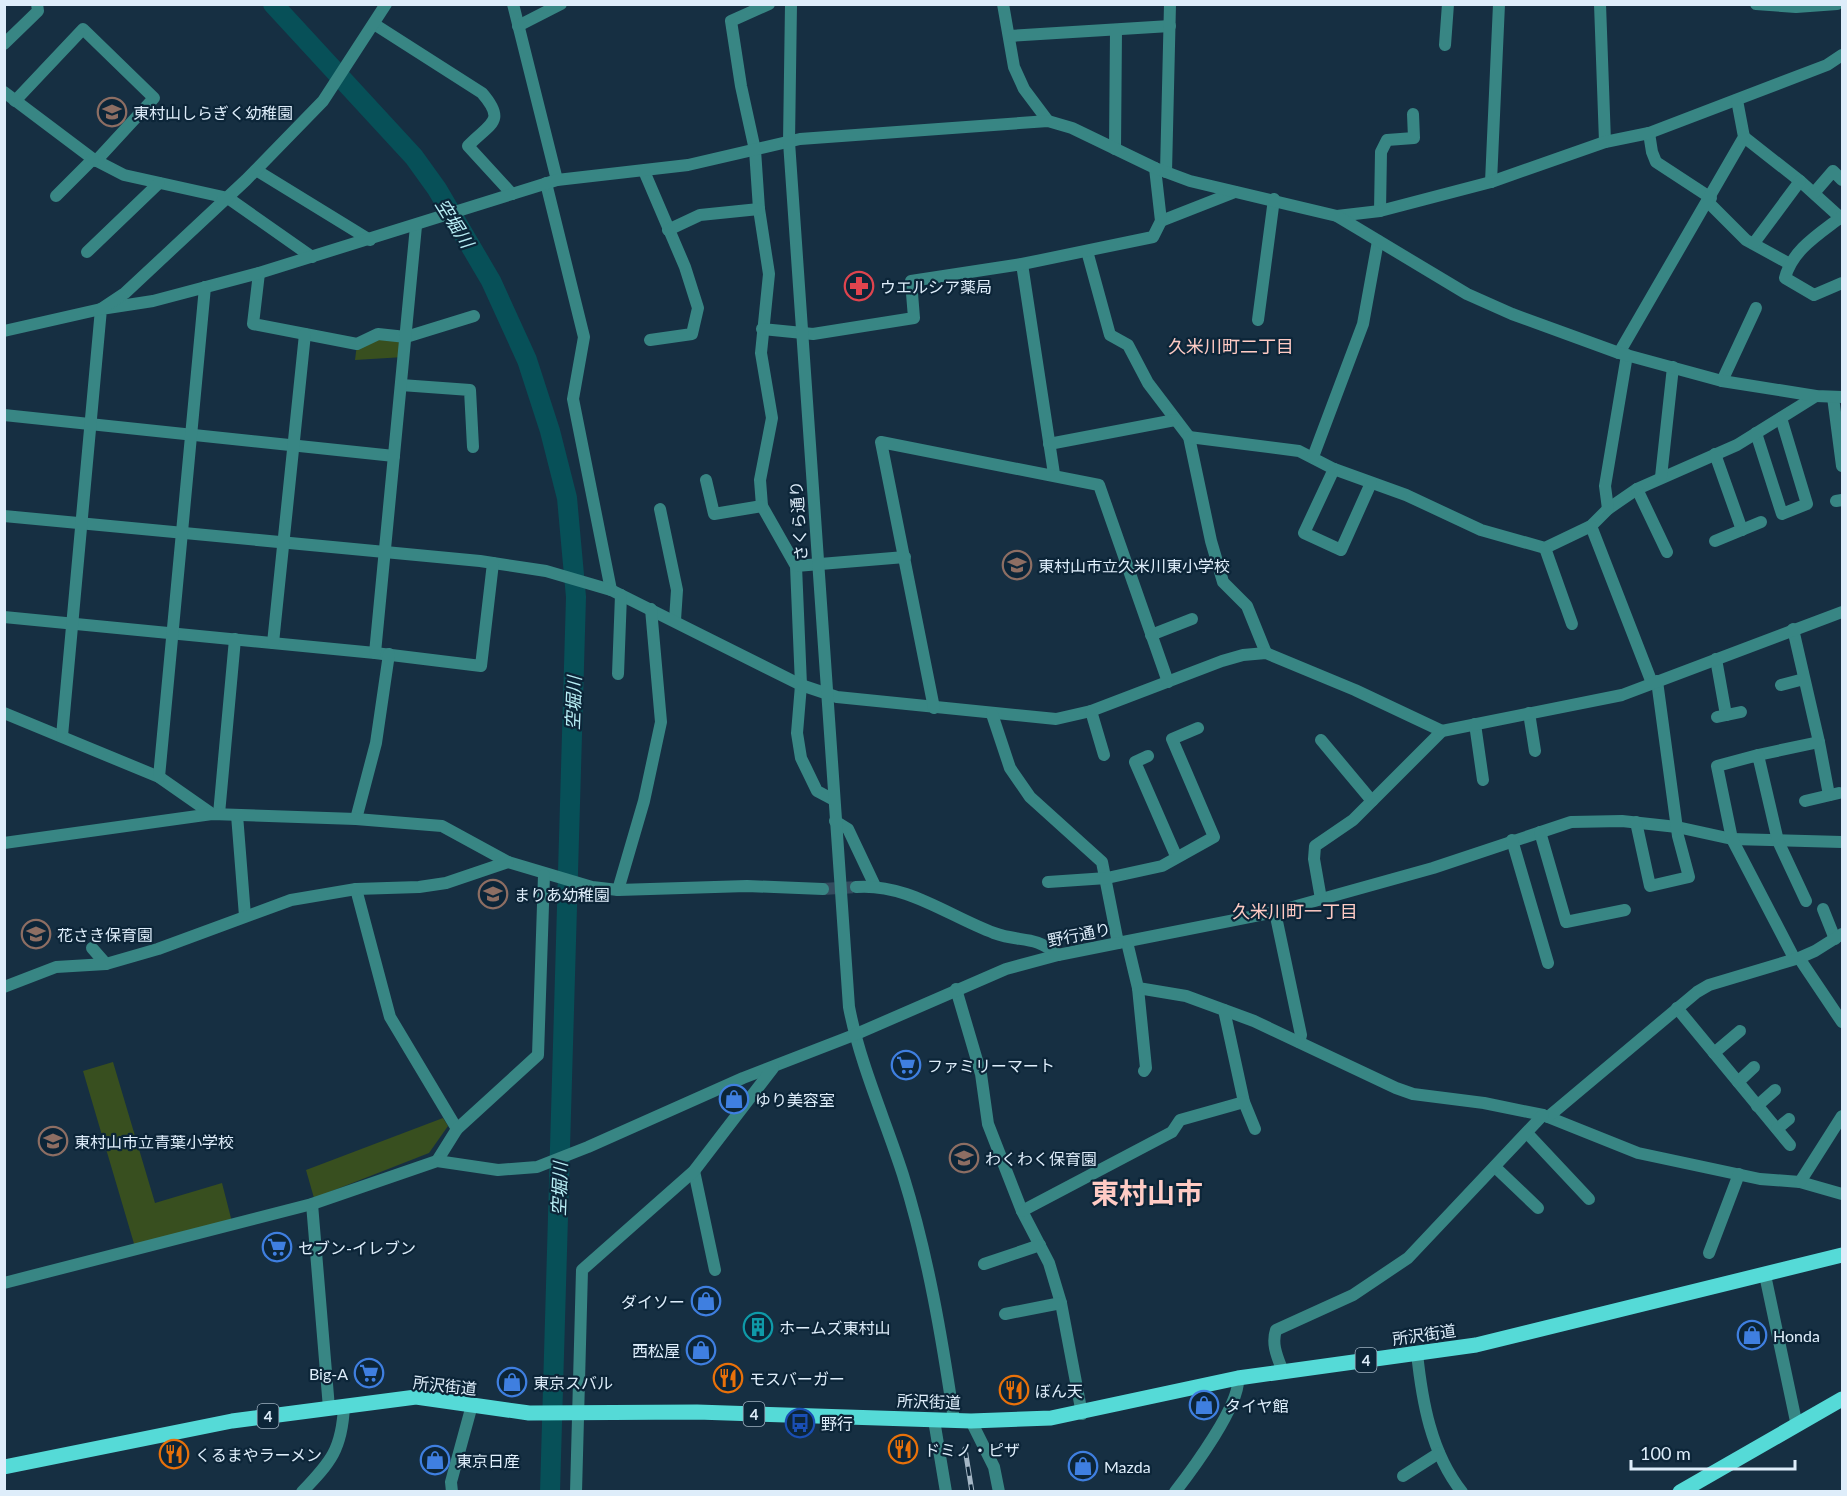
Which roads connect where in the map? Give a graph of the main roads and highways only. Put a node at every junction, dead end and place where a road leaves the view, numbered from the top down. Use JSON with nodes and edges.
{"nodes":[{"id":1,"x":1842,"y":1256,"type":"edge"},
{"id":2,"x":1842,"y":1399,"type":"edge"},
{"id":3,"x":4,"y":1467,"type":"edge"},
{"id":4,"x":1680,"y":1491,"type":"edge"}],
"edges":[{"from":1,"to":3,"type":"main road","name":"所沢街道","number":"4"},
{"from":2,"to":4,"type":"main road"}]}
